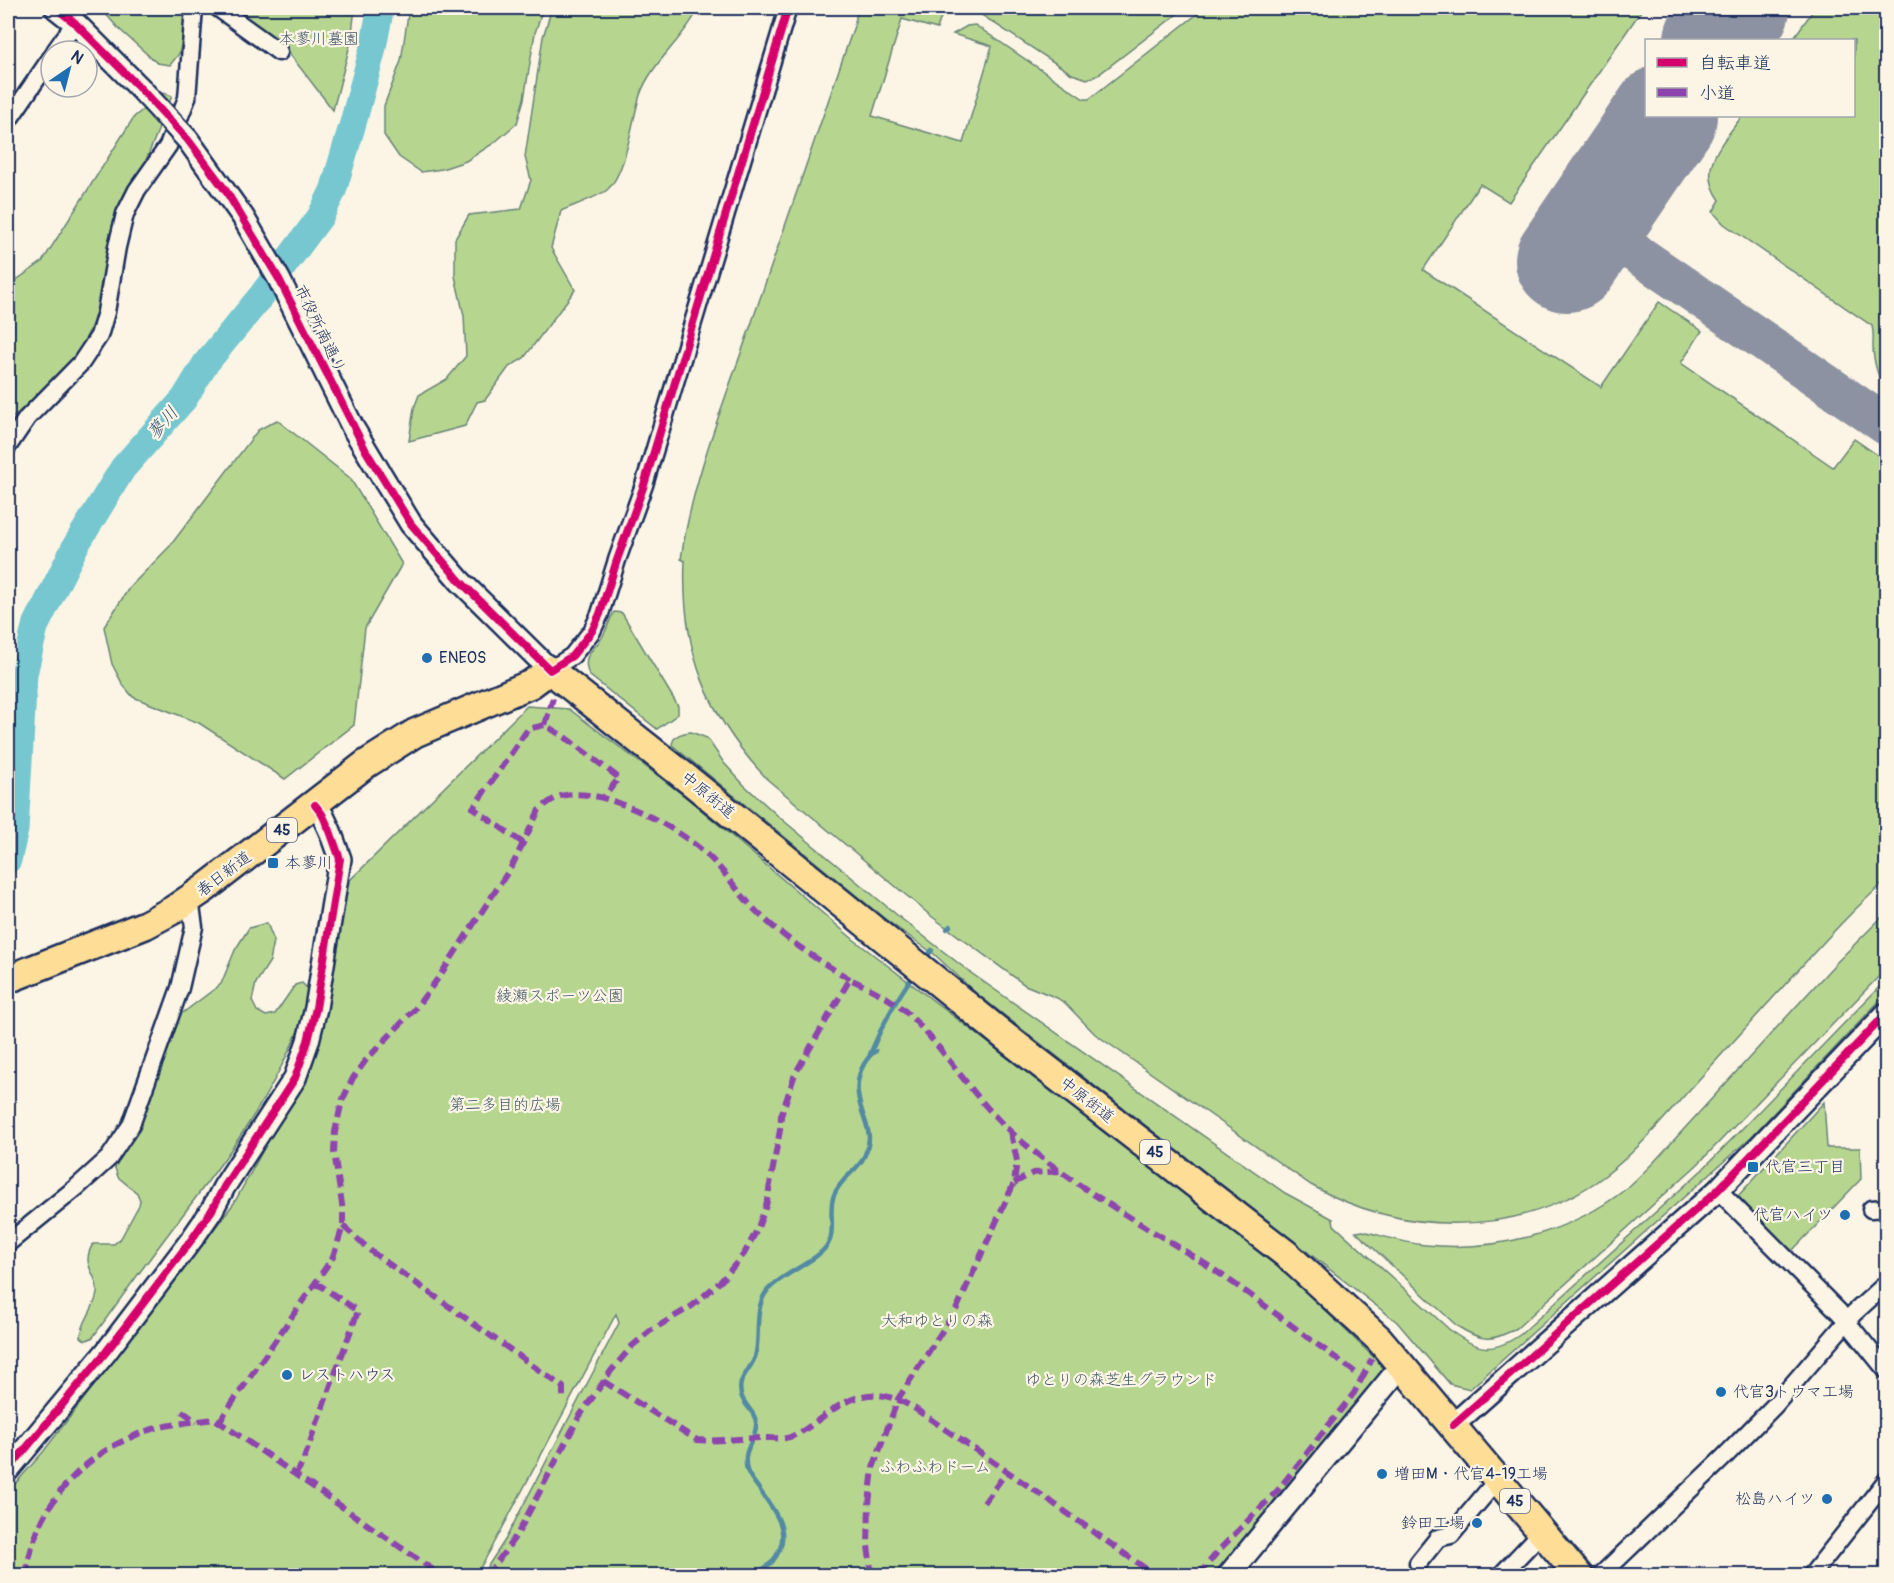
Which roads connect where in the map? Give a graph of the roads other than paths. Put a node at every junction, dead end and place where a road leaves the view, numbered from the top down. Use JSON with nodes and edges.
{"nodes":[{"id":1,"x":56,"y":8,"type":"edge"},
{"id":2,"x":194,"y":8,"type":"edge"},
{"id":3,"x":218,"y":8,"type":"edge"},
{"id":4,"x":788,"y":8,"type":"edge"},
{"id":5,"x":75,"y":24,"type":"junction"},
{"id":6,"x":64,"y":39,"type":"edge"},
{"id":7,"x":279,"y":51,"type":"dead end"},
{"id":8,"x":39,"y":75,"type":"edge"},
{"id":9,"x":8,"y":121,"type":"edge"},
{"id":10,"x":8,"y":446,"type":"edge"},
{"id":11,"x":550,"y":670,"type":"junction"},
{"id":12,"x":315,"y":805,"type":"junction"},
{"id":13,"x":190,"y":899,"type":"junction"},
{"id":14,"x":8,"y":979,"type":"edge"},
{"id":15,"x":1887,"y":1014,"type":"edge"},
{"id":16,"x":1718,"y":1190,"type":"junction"},
{"id":17,"x":8,"y":1243,"type":"edge"},
{"id":18,"x":1887,"y":1284,"type":"edge"},
{"id":19,"x":1846,"y":1322,"type":"junction"},
{"id":20,"x":1402,"y":1365,"type":"junction"},
{"id":21,"x":1887,"y":1370,"type":"edge"},
{"id":22,"x":1452,"y":1425,"type":"junction"},
{"id":23,"x":8,"y":1470,"type":"edge"},
{"id":24,"x":1497,"y":1479,"type":"junction"},
{"id":25,"x":1887,"y":1481,"type":"edge"},
{"id":26,"x":1542,"y":1532,"type":"junction"},
{"id":27,"x":1418,"y":1563,"type":"dead end"},
{"id":28,"x":1228,"y":1575,"type":"edge"},
{"id":29,"x":1500,"y":1575,"type":"edge"},
{"id":30,"x":1579,"y":1575,"type":"edge"},
{"id":31,"x":1600,"y":1575,"type":"edge"},
{"id":32,"x":1811,"y":1575,"type":"edge"}],
"edges":[{"from":1,"to":5,"type":"street","name":"市役所南通り"},
{"from":2,"to":10,"type":"street"},
{"from":3,"to":7,"type":"street"},
{"from":4,"to":11,"type":"street"},
{"from":5,"to":6,"type":"street"},
{"from":5,"to":11,"type":"street","name":"市役所南通り","bridge":true},
{"from":8,"to":9,"type":"street"},
{"from":11,"to":12,"type":"main road","name":"春日新道","number":"45"},
{"from":11,"to":20,"type":"main road","name":"中原街道","number":"45"},
{"from":12,"to":13,"type":"main road","name":"春日新道","number":"45"},
{"from":12,"to":23,"type":"street"},
{"from":13,"to":14,"type":"main road","name":"春日新道","number":"45"},
{"from":13,"to":17,"type":"street"},
{"from":15,"to":16,"type":"street"},
{"from":16,"to":19,"type":"street"},
{"from":16,"to":22,"type":"street"},
{"from":18,"to":19,"type":"street"},
{"from":19,"to":21,"type":"street"},
{"from":19,"to":31,"type":"street"},
{"from":20,"to":22,"type":"main road","name":"中原街道","number":"45"},
{"from":20,"to":28,"type":"street"},
{"from":22,"to":24,"type":"main road","name":"中原街道","number":"45"},
{"from":24,"to":26,"type":"main road","name":"中原街道","number":"45"},
{"from":24,"to":27,"type":"street"},
{"from":25,"to":32,"type":"street"},
{"from":26,"to":29,"type":"street"},
{"from":26,"to":30,"type":"main road","name":"中原街道","number":"45"}]}
